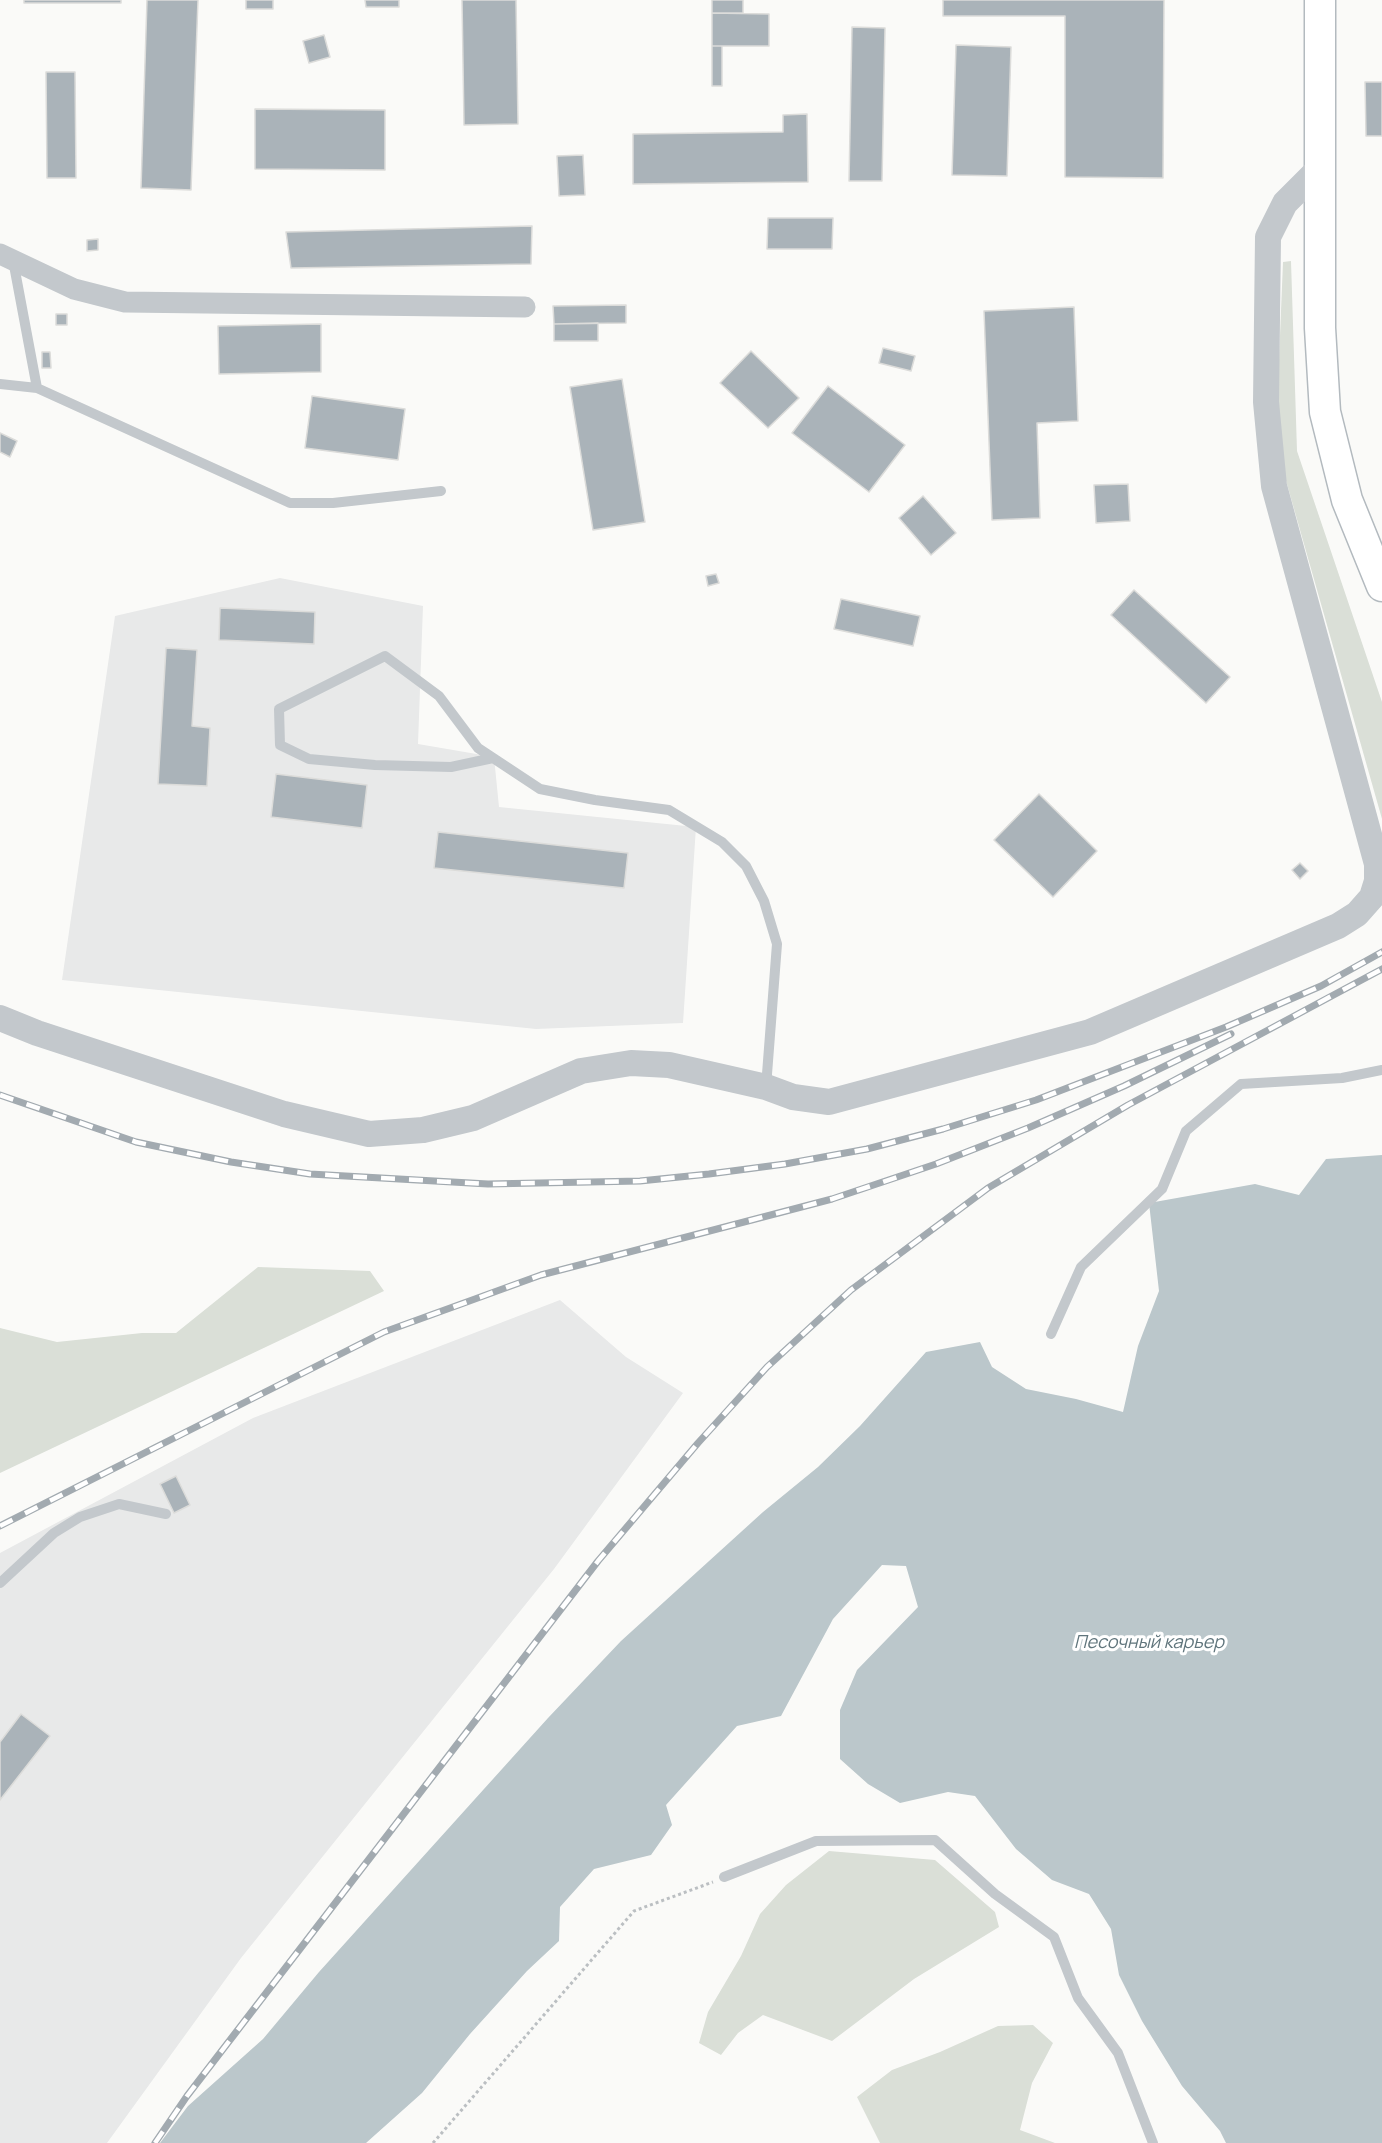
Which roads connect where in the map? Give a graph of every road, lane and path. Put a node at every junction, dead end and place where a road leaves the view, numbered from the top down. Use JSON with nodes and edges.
{"nodes":[{"id":1,"x":1320,"y":0,"type":"edge"},
{"id":2,"x":1321,"y":167,"type":"junction"},
{"id":3,"x":7,"y":257,"type":"edge"},
{"id":4,"x":525,"y":308,"type":"dead end"},
{"id":5,"x":0,"y":384,"type":"edge"},
{"id":6,"x":37,"y":388,"type":"junction"},
{"id":7,"x":441,"y":491,"type":"dead end"},
{"id":8,"x":1382,"y":586,"type":"edge"},
{"id":9,"x":493,"y":758,"type":"junction"},
{"id":10,"x":0,"y":1018,"type":"edge"},
{"id":11,"x":1382,"y":1070,"type":"edge"},
{"id":12,"x":766,"y":1087,"type":"junction"},
{"id":13,"x":1052,"y":1334,"type":"dead end"},
{"id":14,"x":166,"y":1514,"type":"dead end"},
{"id":15,"x":0,"y":1583,"type":"edge"},
{"id":16,"x":724,"y":1877,"type":"joint"},
{"id":17,"x":433,"y":2143,"type":"edge"},
{"id":18,"x":1153,"y":2143,"type":"edge"}],
"edges":[{"from":1,"to":2,"type":"main road"},
{"from":2,"to":8,"type":"main road"},
{"from":2,"to":12,"type":"street"},
{"from":3,"to":4,"type":"street"},
{"from":3,"to":6,"type":"lane"},
{"from":5,"to":6,"type":"lane"},
{"from":6,"to":7,"type":"lane"},
{"from":9,"to":9,"type":"lane"},
{"from":9,"to":12,"type":"lane"},
{"from":10,"to":12,"type":"street"},
{"from":11,"to":13,"type":"lane"},
{"from":14,"to":15,"type":"lane"},
{"from":16,"to":17,"type":"path"},
{"from":16,"to":18,"type":"lane"}]}
